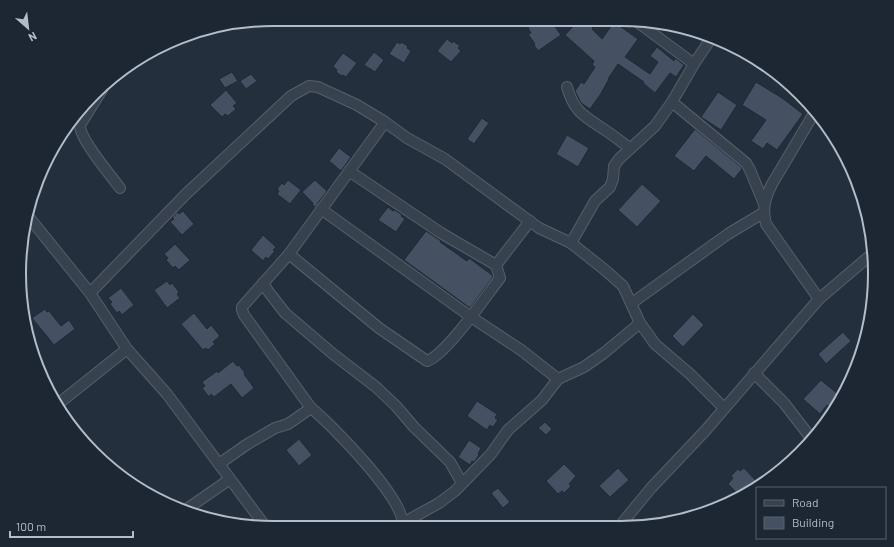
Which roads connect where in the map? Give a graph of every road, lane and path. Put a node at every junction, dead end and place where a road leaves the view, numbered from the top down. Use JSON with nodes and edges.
{"nodes":[{"id":1,"x":645,"y":27,"type":"edge"},
{"id":2,"x":708,"y":42,"type":"edge"},
{"id":3,"x":694,"y":64,"type":"junction"},
{"id":4,"x":567,"y":87,"type":"dead end"},
{"id":5,"x":94,"y":102,"type":"edge"},
{"id":6,"x":672,"y":102,"type":"junction"},
{"id":7,"x":812,"y":116,"type":"edge"},
{"id":8,"x":385,"y":122,"type":"junction"},
{"id":9,"x":630,"y":148,"type":"junction"},
{"id":10,"x":349,"y":171,"type":"junction"},
{"id":11,"x":120,"y":188,"type":"dead end"},
{"id":12,"x":764,"y":208,"type":"junction"},
{"id":13,"x":321,"y":209,"type":"junction"},
{"id":14,"x":32,"y":221,"type":"edge"},
{"id":15,"x":530,"y":221,"type":"junction"},
{"id":16,"x":571,"y":243,"type":"junction"},
{"id":17,"x":289,"y":254,"type":"junction"},
{"id":18,"x":867,"y":258,"type":"edge"},
{"id":19,"x":496,"y":265,"type":"junction"},
{"id":20,"x":263,"y":283,"type":"junction"},
{"id":21,"x":90,"y":293,"type":"junction"},
{"id":22,"x":819,"y":298,"type":"junction"},
{"id":23,"x":632,"y":303,"type":"junction"},
{"id":24,"x":471,"y":317,"type":"junction"},
{"id":25,"x":640,"y":323,"type":"junction"},
{"id":26,"x":127,"y":349,"type":"junction"},
{"id":27,"x":754,"y":373,"type":"junction"},
{"id":28,"x":558,"y":378,"type":"junction"},
{"id":29,"x":62,"y":401,"type":"edge"},
{"id":30,"x":311,"y":408,"type":"junction"},
{"id":31,"x":724,"y":408,"type":"junction"},
{"id":32,"x":809,"y":435,"type":"edge"},
{"id":33,"x":220,"y":464,"type":"junction"},
{"id":34,"x":230,"y":479,"type":"junction"},
{"id":35,"x":462,"y":483,"type":"junction"},
{"id":36,"x":190,"y":507,"type":"edge"},
{"id":37,"x":261,"y":520,"type":"edge"},
{"id":38,"x":401,"y":521,"type":"edge"},
{"id":39,"x":409,"y":521,"type":"edge"},
{"id":40,"x":624,"y":521,"type":"edge"}],
"edges":[{"from":1,"to":3,"type":"street"},
{"from":2,"to":3,"type":"street"},
{"from":3,"to":6,"type":"street"},
{"from":4,"to":9,"type":"street"},
{"from":5,"to":11,"type":"street"},
{"from":6,"to":9,"type":"street"},
{"from":6,"to":12,"type":"street"},
{"from":7,"to":12,"type":"street"},
{"from":8,"to":10,"type":"street"},
{"from":8,"to":15,"type":"street"},
{"from":8,"to":21,"type":"street"},
{"from":9,"to":16,"type":"street"},
{"from":10,"to":13,"type":"street"},
{"from":10,"to":19,"type":"street"},
{"from":12,"to":22,"type":"street"},
{"from":12,"to":23,"type":"street"},
{"from":13,"to":17,"type":"street"},
{"from":13,"to":24,"type":"street"},
{"from":14,"to":21,"type":"street"},
{"from":15,"to":16,"type":"street"},
{"from":15,"to":19,"type":"street"},
{"from":16,"to":23,"type":"street"},
{"from":17,"to":20,"type":"street"},
{"from":17,"to":24,"type":"street"},
{"from":18,"to":22,"type":"street"},
{"from":19,"to":24,"type":"street"},
{"from":20,"to":30,"type":"street"},
{"from":20,"to":35,"type":"street"},
{"from":21,"to":26,"type":"street"},
{"from":22,"to":27,"type":"street"},
{"from":23,"to":25,"type":"street"},
{"from":24,"to":28,"type":"street"},
{"from":25,"to":28,"type":"street"},
{"from":25,"to":31,"type":"street"},
{"from":26,"to":29,"type":"street"},
{"from":26,"to":33,"type":"street"},
{"from":27,"to":31,"type":"street"},
{"from":27,"to":32,"type":"street"},
{"from":28,"to":35,"type":"street"},
{"from":30,"to":33,"type":"street"},
{"from":30,"to":38,"type":"street"},
{"from":31,"to":40,"type":"street"},
{"from":33,"to":34,"type":"street"},
{"from":34,"to":36,"type":"street"},
{"from":34,"to":37,"type":"street"},
{"from":35,"to":39,"type":"street"}]}
